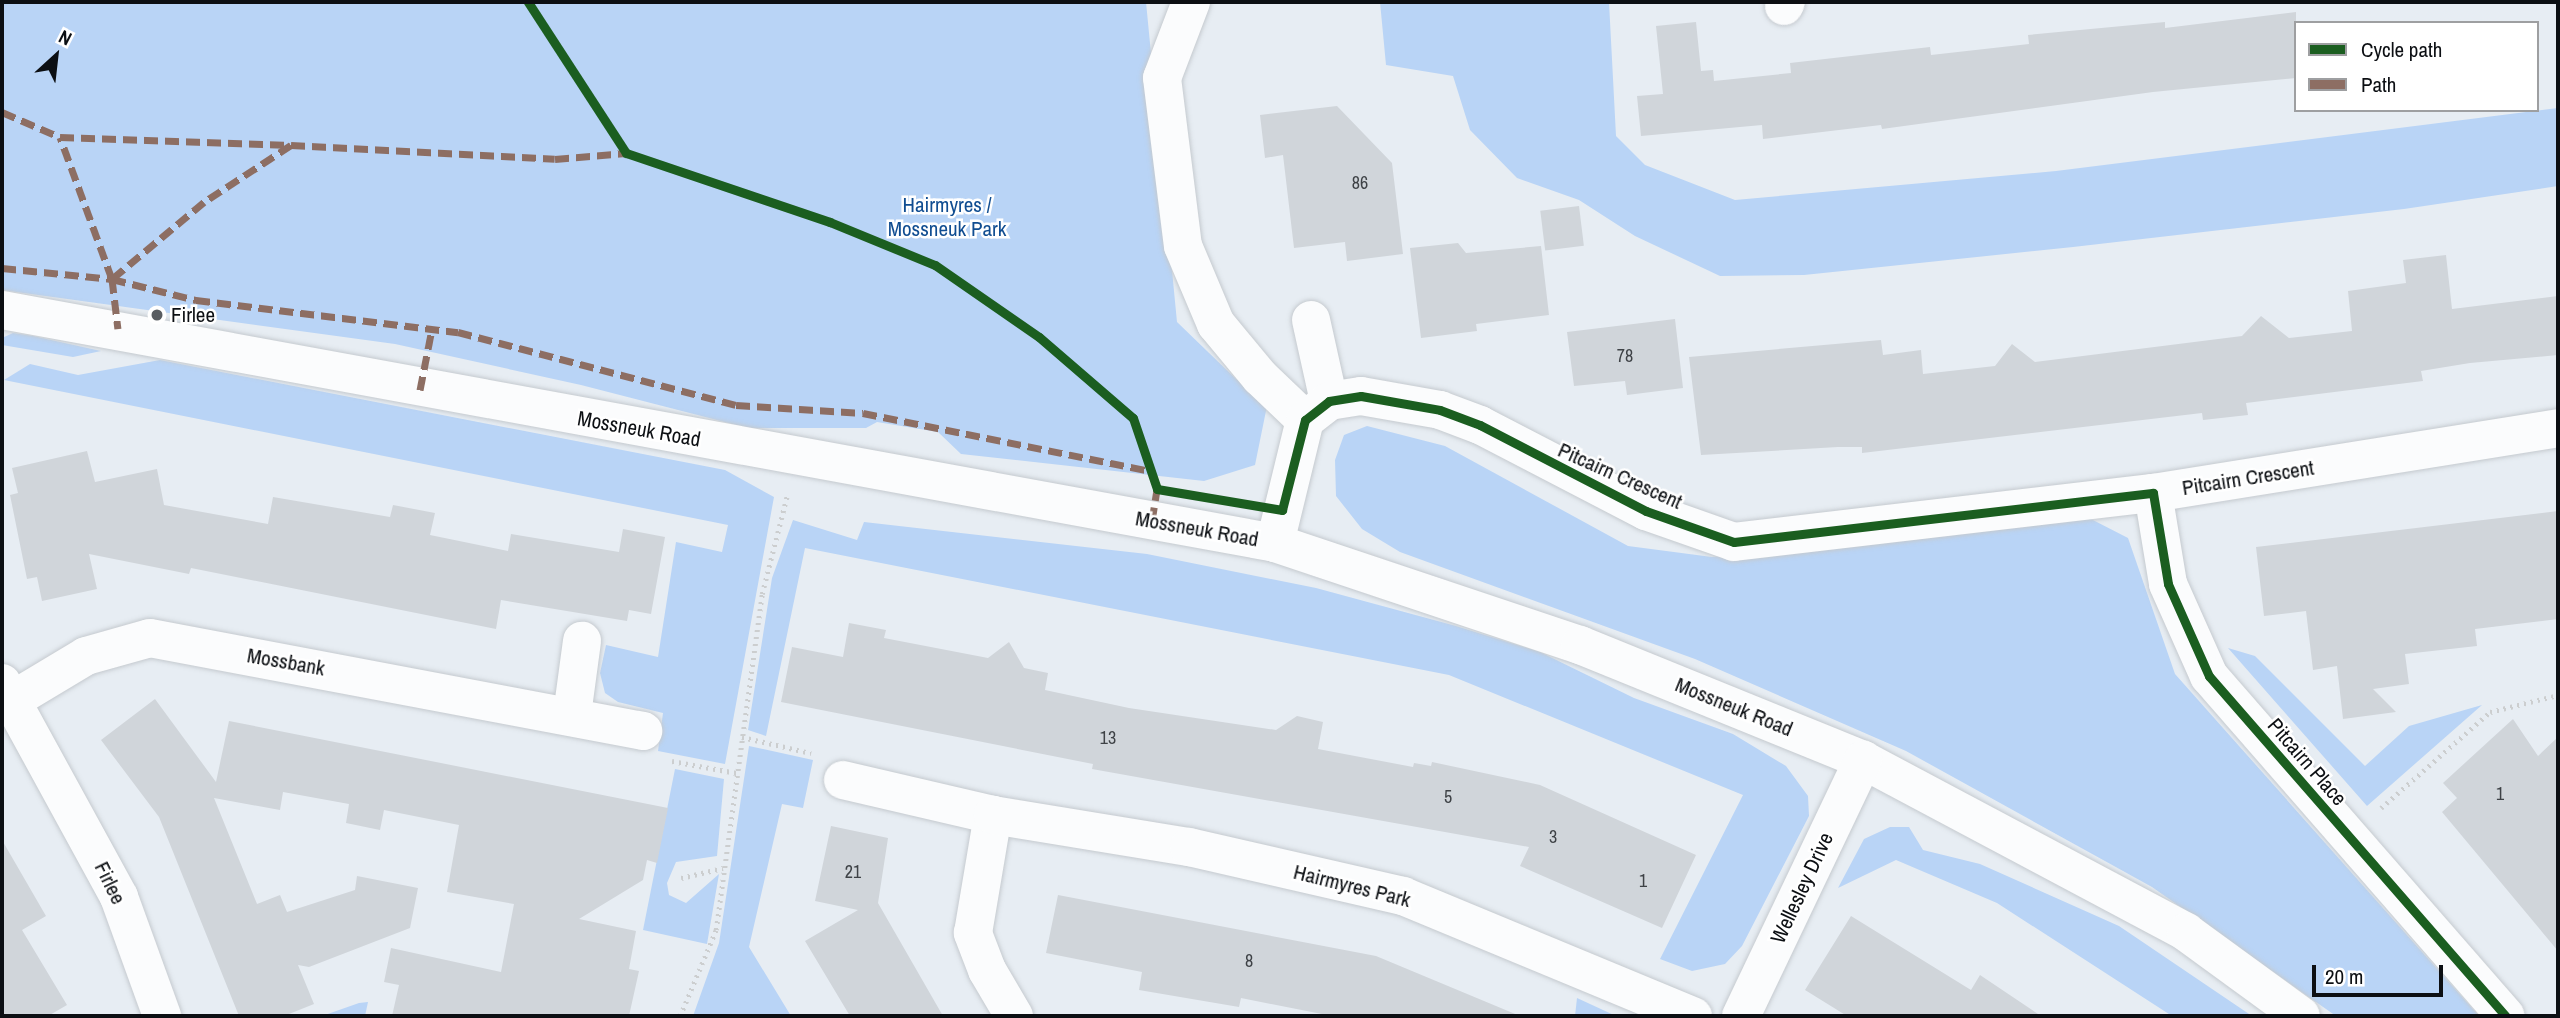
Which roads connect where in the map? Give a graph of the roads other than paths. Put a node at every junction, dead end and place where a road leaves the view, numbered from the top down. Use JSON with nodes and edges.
{"nodes":[{"id":1,"x":1191,"y":2,"type":"edge"},
{"id":2,"x":2,"y":310,"type":"edge"},
{"id":3,"x":1311,"y":320,"type":"dead end"},
{"id":4,"x":1317,"y":410,"type":"junction"},
{"id":5,"x":2558,"y":428,"type":"edge"},
{"id":6,"x":2153,"y":493,"type":"junction"},
{"id":7,"x":1275,"y":543,"type":"junction"},
{"id":8,"x":582,"y":640,"type":"dead end"},
{"id":9,"x":6,"y":692,"type":"edge"},
{"id":10,"x":572,"y":715,"type":"junction"},
{"id":11,"x":643,"y":730,"type":"road end"},
{"id":12,"x":1863,"y":760,"type":"junction"},
{"id":13,"x":843,"y":780,"type":"road end"},
{"id":14,"x":993,"y":815,"type":"junction"},
{"id":15,"x":162,"y":1016,"type":"edge"},
{"id":16,"x":1014,"y":1016,"type":"edge"},
{"id":17,"x":1693,"y":1016,"type":"edge"},
{"id":18,"x":1741,"y":1016,"type":"edge"},
{"id":19,"x":2301,"y":1016,"type":"edge"},
{"id":20,"x":2505,"y":1016,"type":"edge"}],
"edges":[{"from":1,"to":4,"type":"street"},
{"from":2,"to":7,"type":"street","name":"Mossneuk Road"},
{"from":3,"to":4,"type":"street"},
{"from":4,"to":6,"type":"street","name":"Pitcairn Crescent"},
{"from":4,"to":7,"type":"street"},
{"from":5,"to":6,"type":"street","name":"Pitcairn Crescent"},
{"from":6,"to":20,"type":"street","name":"Pitcairn Place"},
{"from":7,"to":12,"type":"street","name":"Mossneuk Road"},
{"from":8,"to":10,"type":"street"},
{"from":9,"to":10,"type":"street","name":"Mossbank"},
{"from":9,"to":15,"type":"street","name":"Firlee"},
{"from":10,"to":11,"type":"street","name":"Mossbank"},
{"from":12,"to":18,"type":"street","name":"Wellesley Drive"},
{"from":12,"to":19,"type":"street","name":"Mossneuk Road"},
{"from":13,"to":14,"type":"street","name":"Hairmyres Park"},
{"from":14,"to":16,"type":"street"},
{"from":14,"to":17,"type":"street","name":"Hairmyres Park"}]}
